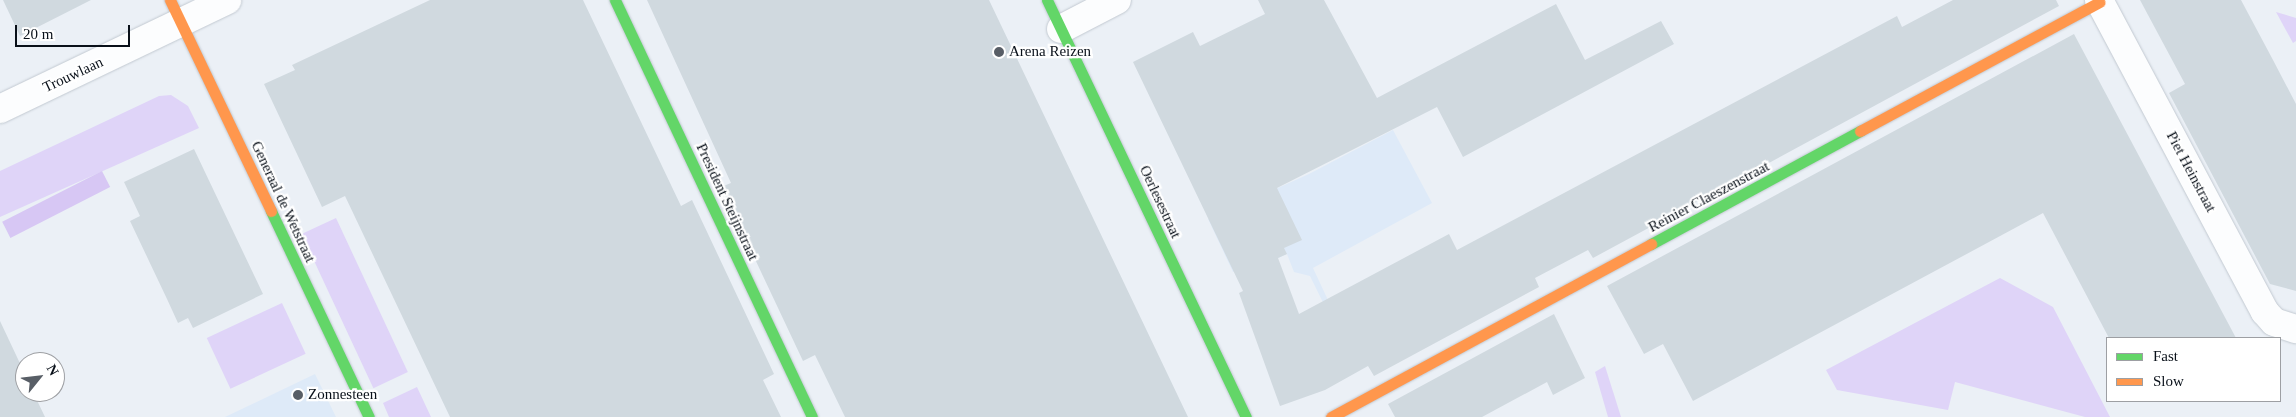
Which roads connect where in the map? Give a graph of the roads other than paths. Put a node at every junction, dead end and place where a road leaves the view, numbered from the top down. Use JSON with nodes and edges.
{"nodes":[{"id":1,"x":227,"y":0,"type":"edge"},
{"id":2,"x":615,"y":0,"type":"edge"},
{"id":3,"x":1047,"y":0,"type":"edge"},
{"id":4,"x":1117,"y":0,"type":"edge"},
{"id":5,"x":2100,"y":1,"type":"edge"},
{"id":6,"x":176,"y":12,"type":"edge"},
{"id":7,"x":1061,"y":29,"type":"junction"},
{"id":8,"x":0,"y":109,"type":"edge"},
{"id":9,"x":2296,"y":328,"type":"edge"},
{"id":10,"x":369,"y":417,"type":"edge"},
{"id":11,"x":812,"y":417,"type":"edge"},
{"id":12,"x":1246,"y":417,"type":"edge"},
{"id":13,"x":1331,"y":417,"type":"edge"}],
"edges":[{"from":1,"to":6,"type":"street","name":"Trouwlaan"},
{"from":2,"to":11,"type":"street","name":"President Steijnstraat"},
{"from":3,"to":7,"type":"street","name":"Oerlesestraat"},
{"from":4,"to":7,"type":"street"},
{"from":5,"to":9,"type":"street","name":"Piet Heinstraat"},
{"from":5,"to":13,"type":"street","name":"Reinier Claeszenstraat"},
{"from":6,"to":8,"type":"street","name":"Trouwlaan"},
{"from":6,"to":10,"type":"street","name":"Generaal de Wetstraat"},
{"from":7,"to":12,"type":"street","name":"Oerlesestraat"}]}
